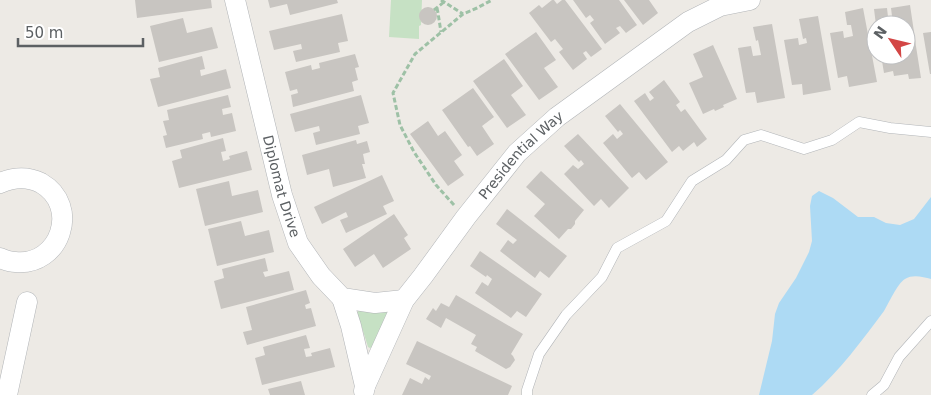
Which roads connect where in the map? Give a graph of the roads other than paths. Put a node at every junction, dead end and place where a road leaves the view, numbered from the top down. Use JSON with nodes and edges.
{"nodes":[{"id":1,"x":235,"y":0,"type":"edge"},
{"id":2,"x":750,"y":0,"type":"edge"},
{"id":3,"x":931,"y":132,"type":"edge"},
{"id":4,"x":0,"y":183,"type":"edge"},
{"id":5,"x":0,"y":258,"type":"edge"},
{"id":6,"x":342,"y":298,"type":"junction"},
{"id":7,"x":404,"y":300,"type":"junction"},
{"id":8,"x":27,"y":302,"type":"dead end"},
{"id":9,"x":931,"y":321,"type":"edge"},
{"id":10,"x":364,"y":390,"type":"edge"},
{"id":11,"x":7,"y":395,"type":"edge"},
{"id":12,"x":527,"y":395,"type":"edge"},
{"id":13,"x":872,"y":395,"type":"edge"}],
"edges":[{"from":1,"to":6,"type":"street","name":"Diplomat Drive"},
{"from":2,"to":7,"type":"street","name":"Presidential Way"},
{"from":3,"to":12,"type":"lane"},
{"from":4,"to":5,"type":"street"},
{"from":6,"to":7,"type":"street"},
{"from":6,"to":10,"type":"street","name":"Presidential Way"},
{"from":7,"to":10,"type":"street","name":"Presidential Way"},
{"from":8,"to":11,"type":"street"},
{"from":9,"to":13,"type":"lane"}]}
